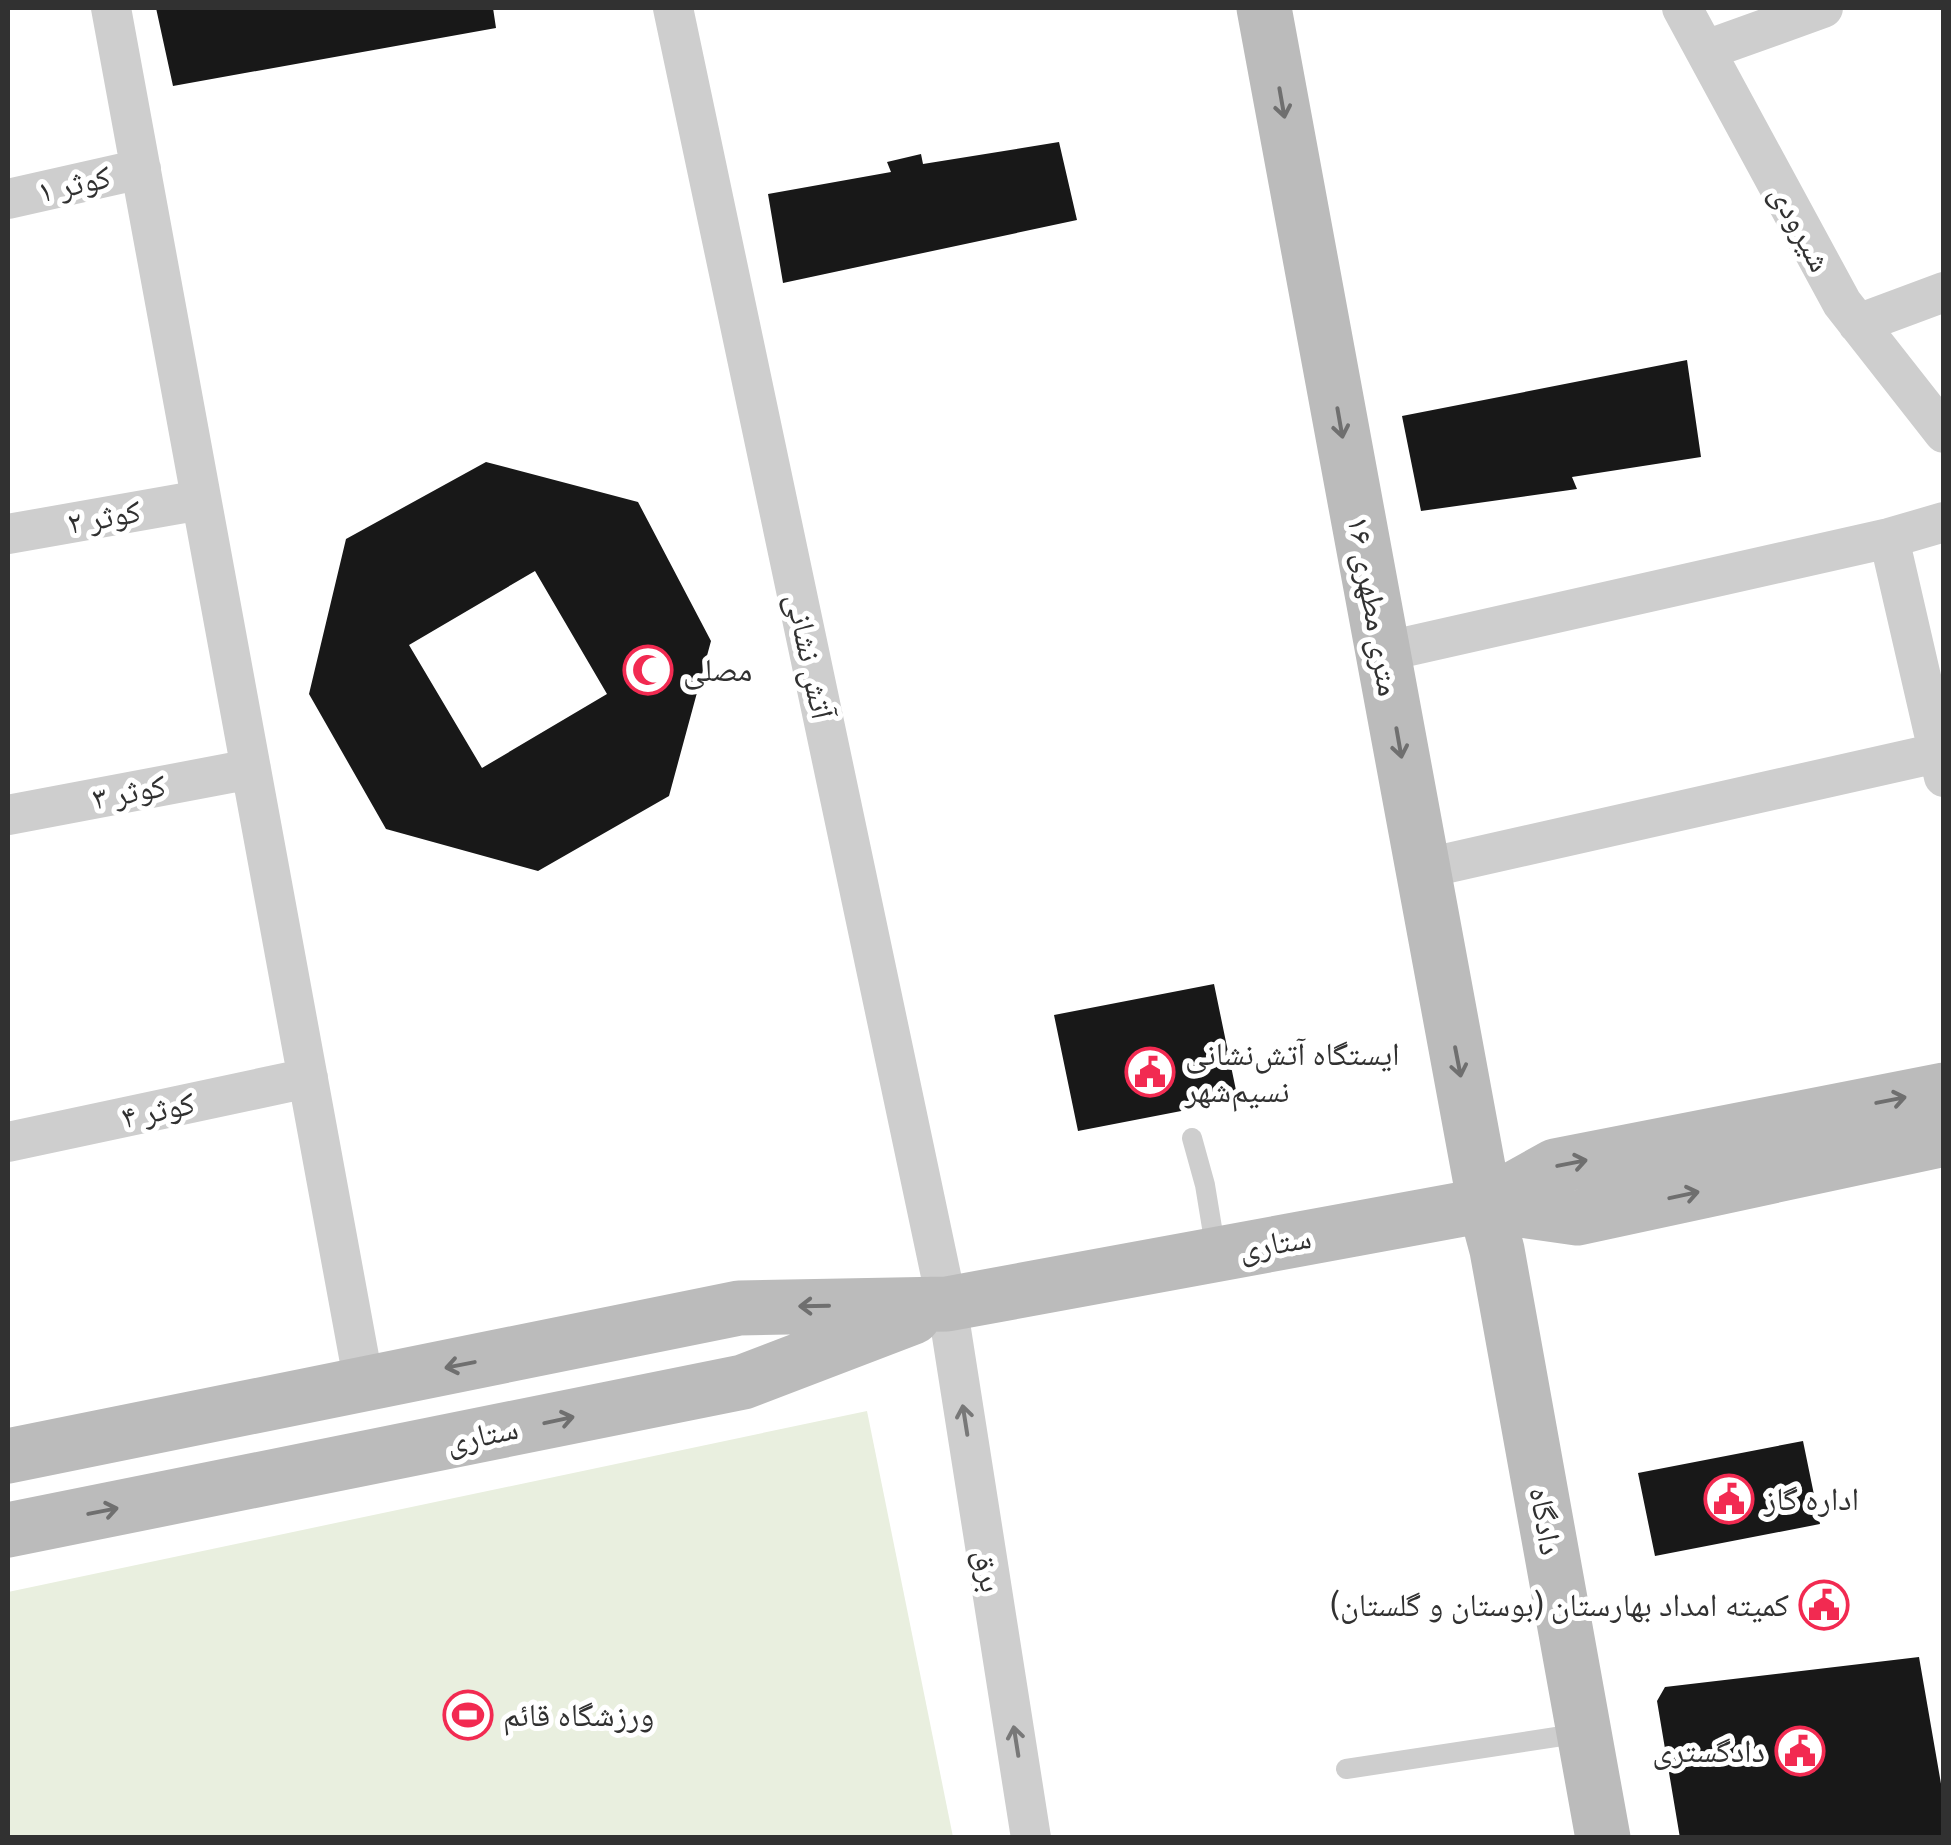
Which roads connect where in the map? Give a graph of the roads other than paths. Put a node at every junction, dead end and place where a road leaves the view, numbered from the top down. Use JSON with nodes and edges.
{"nodes":[{"id":1,"x":111,"y":8,"type":"edge"},
{"id":2,"x":673,"y":8,"type":"edge"},
{"id":3,"x":1264,"y":8,"type":"edge"},
{"id":4,"x":1682,"y":8,"type":"edge"},
{"id":5,"x":1823,"y":8,"type":"edge"},
{"id":6,"x":1706,"y":50,"type":"junction"},
{"id":7,"x":140,"y":169,"type":"junction"},
{"id":8,"x":8,"y":199,"type":"edge"},
{"id":9,"x":1944,"y":292,"type":"edge"},
{"id":10,"x":1858,"y":324,"type":"junction"},
{"id":11,"x":1944,"y":433,"type":"edge"},
{"id":12,"x":201,"y":500,"type":"junction"},
{"id":13,"x":1944,"y":522,"type":"edge"},
{"id":14,"x":8,"y":534,"type":"edge"},
{"id":15,"x":1889,"y":538,"type":"junction"},
{"id":16,"x":1382,"y":652,"type":"junction"},
{"id":17,"x":1940,"y":765,"type":"edge"},
{"id":18,"x":251,"y":769,"type":"junction"},
{"id":19,"x":8,"y":815,"type":"edge"},
{"id":20,"x":1422,"y":869,"type":"junction"},
{"id":21,"x":308,"y":1078,"type":"junction"},
{"id":22,"x":1944,"y":1090,"type":"edge"},
{"id":23,"x":1192,"y":1138,"type":"dead end"},
{"id":24,"x":1944,"y":1139,"type":"edge"},
{"id":25,"x":8,"y":1142,"type":"edge"},
{"id":26,"x":1485,"y":1205,"type":"junction"},
{"id":27,"x":1216,"y":1254,"type":"junction"},
{"id":28,"x":947,"y":1304,"type":"junction"},
{"id":29,"x":364,"y":1384,"type":"junction"},
{"id":30,"x":8,"y":1456,"type":"edge"},
{"id":31,"x":8,"y":1530,"type":"edge"},
{"id":32,"x":1584,"y":1733,"type":"junction"},
{"id":33,"x":1346,"y":1768,"type":"dead end"},
{"id":34,"x":1031,"y":1838,"type":"edge"},
{"id":35,"x":1603,"y":1838,"type":"edge"}],
"edges":[{"from":1,"to":7,"type":"street"},
{"from":2,"to":28,"type":"street","name":"آتش نشانی"},
{"from":3,"to":16,"type":"street","name":"۱۶ متری مطهری","one_way":true},
{"from":4,"to":6,"type":"street","name":"شیرودی"},
{"from":5,"to":6,"type":"street"},
{"from":6,"to":10,"type":"street","name":"شیرودی"},
{"from":7,"to":8,"type":"street","name":"کوثر ۱"},
{"from":7,"to":12,"type":"street"},
{"from":9,"to":10,"type":"street"},
{"from":10,"to":11,"type":"street","name":"شیرودی"},
{"from":12,"to":14,"type":"street","name":"کوثر ۲"},
{"from":12,"to":18,"type":"street"},
{"from":13,"to":15,"type":"street"},
{"from":15,"to":16,"type":"street"},
{"from":15,"to":17,"type":"street"},
{"from":16,"to":20,"type":"street","name":"۱۶ متری مطهری","one_way":true},
{"from":17,"to":20,"type":"street"},
{"from":18,"to":19,"type":"street","name":"کوثر ۳"},
{"from":18,"to":21,"type":"street"},
{"from":20,"to":26,"type":"street","name":"۱۶ متری مطهری","one_way":true},
{"from":21,"to":25,"type":"street","name":"کوثر ۴"},
{"from":21,"to":29,"type":"street"},
{"from":26,"to":22,"type":"street","name":"ستاری","one_way":true},
{"from":23,"to":27,"type":"lane"},
{"from":26,"to":24,"type":"street","name":"ستاری","one_way":true},
{"from":26,"to":27,"type":"street","name":"ستاری"},
{"from":26,"to":32,"type":"street","name":"دادگاه"},
{"from":27,"to":28,"type":"street","name":"ستاری"},
{"from":28,"to":29,"type":"street","name":"ستاری","one_way":true},
{"from":31,"to":28,"type":"street","name":"ستاری","one_way":true},
{"from":34,"to":28,"type":"street","name":"برق","one_way":true},
{"from":29,"to":30,"type":"street","name":"ستاری"},
{"from":32,"to":33,"type":"lane"},
{"from":32,"to":35,"type":"street","name":"دادگاه"}]}
